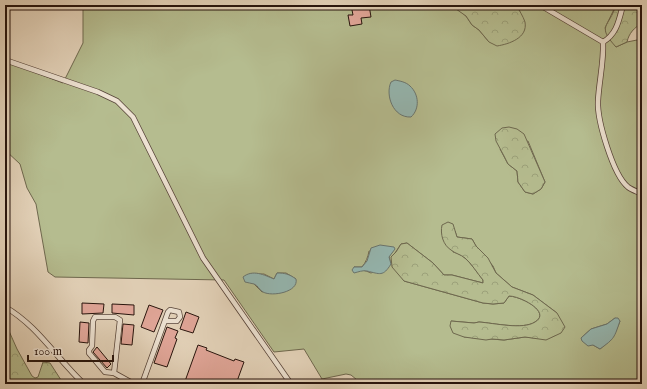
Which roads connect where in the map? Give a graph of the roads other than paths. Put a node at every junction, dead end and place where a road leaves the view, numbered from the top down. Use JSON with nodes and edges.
{"nodes":[{"id":1,"x":540,"y":5,"type":"edge"},
{"id":2,"x":623,"y":5,"type":"edge"},
{"id":3,"x":603,"y":42,"type":"junction"},
{"id":4,"x":5,"y":60,"type":"edge"},
{"id":5,"x":642,"y":194,"type":"edge"},
{"id":6,"x":5,"y":307,"type":"edge"},
{"id":7,"x":166,"y":321,"type":"dead end"},
{"id":8,"x":114,"y":373,"type":"junction"},
{"id":9,"x":84,"y":384,"type":"edge"},
{"id":10,"x":134,"y":384,"type":"edge"},
{"id":11,"x":142,"y":384,"type":"edge"},
{"id":12,"x":291,"y":384,"type":"edge"}],
"edges":[{"from":1,"to":3,"type":"street"},
{"from":2,"to":3,"type":"street"},
{"from":3,"to":5,"type":"street"},
{"from":4,"to":12,"type":"street"},
{"from":6,"to":9,"type":"street"},
{"from":7,"to":11,"type":"street"},
{"from":8,"to":8,"type":"street"},
{"from":8,"to":10,"type":"street"}]}
